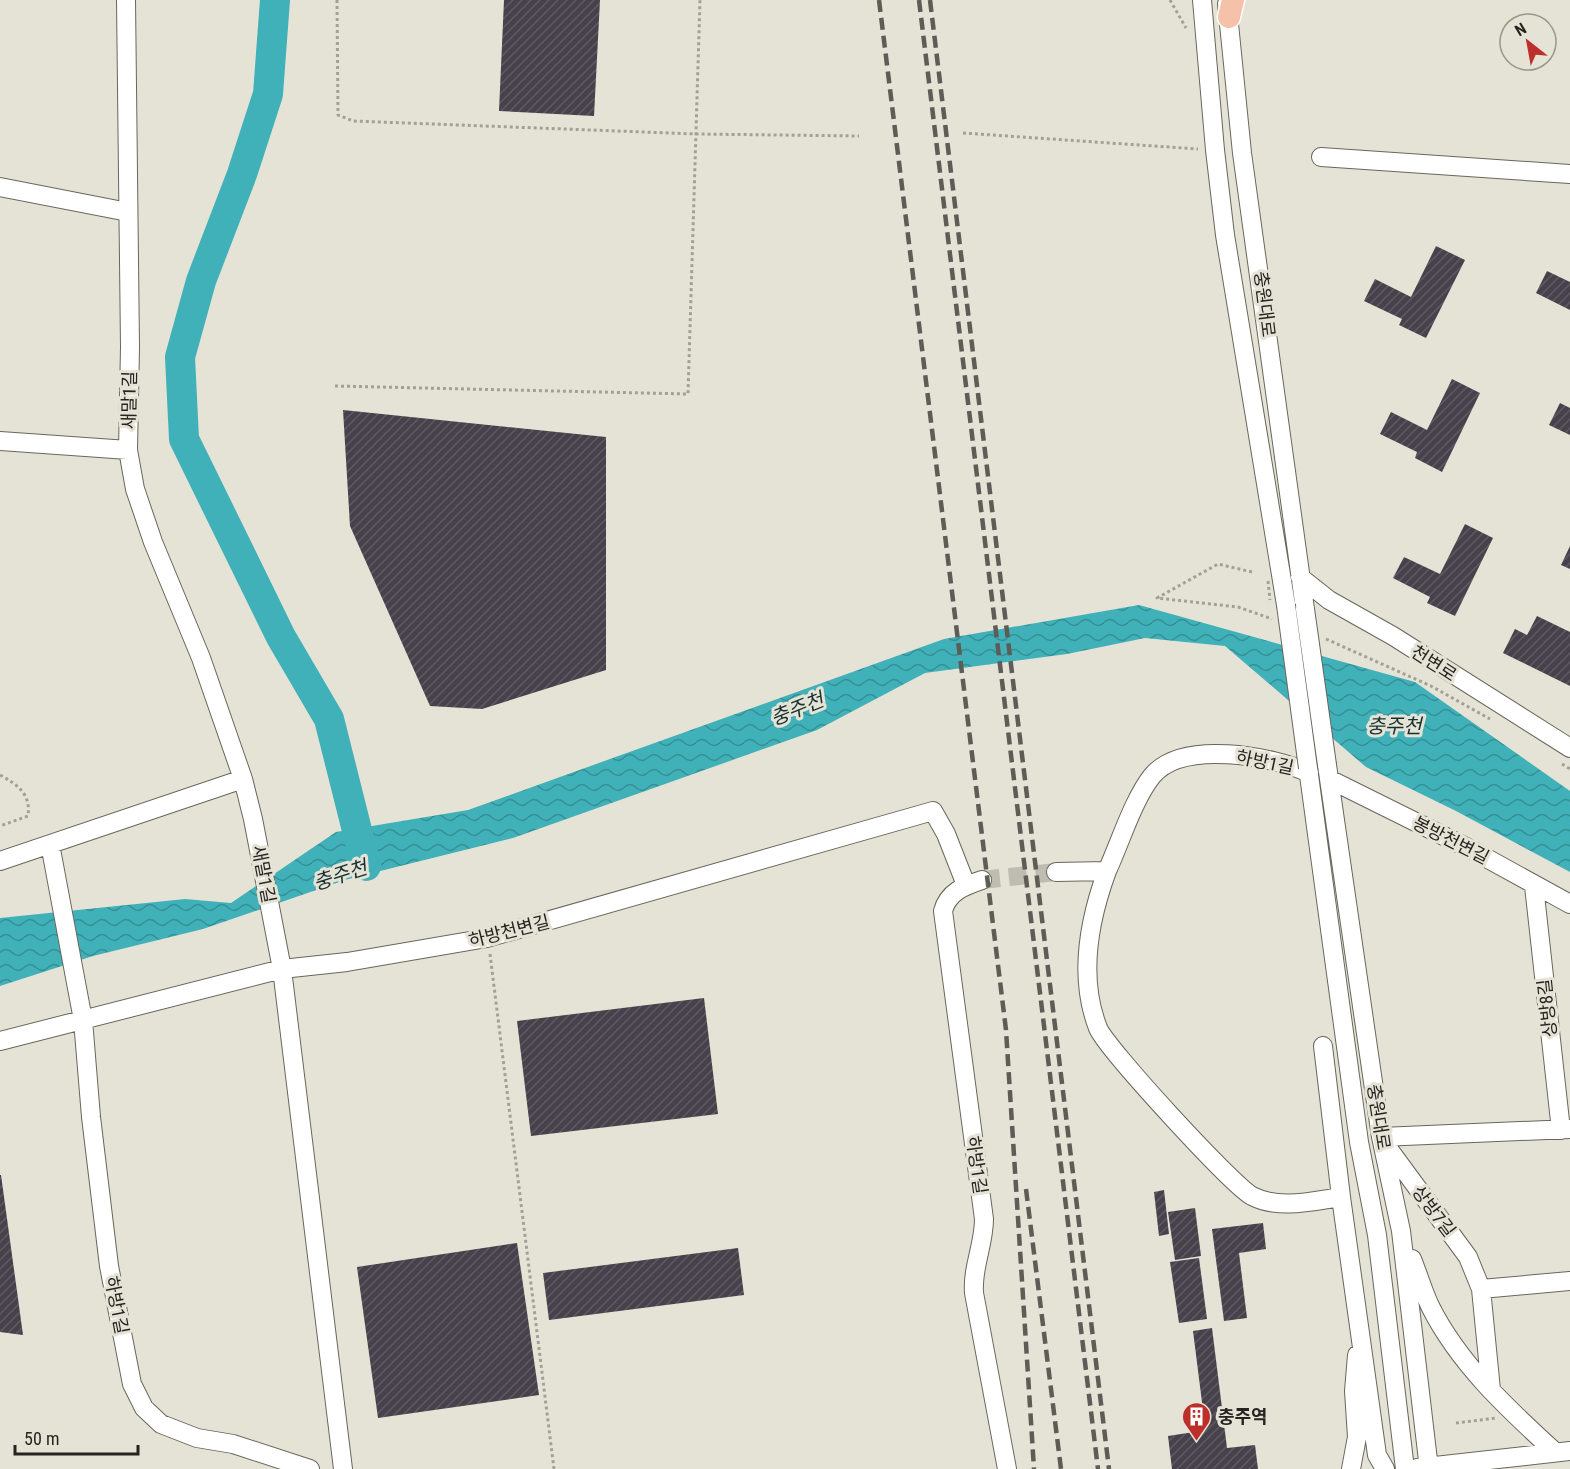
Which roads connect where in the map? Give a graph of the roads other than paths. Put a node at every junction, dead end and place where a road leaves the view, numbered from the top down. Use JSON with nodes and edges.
{"nodes":[{"id":1,"x":126,"y":0,"type":"edge"},
{"id":2,"x":1202,"y":0,"type":"edge"},
{"id":3,"x":1229,"y":6,"type":"edge"},
{"id":4,"x":1321,"y":157,"type":"dead end"},
{"id":5,"x":1570,"y":174,"type":"edge"},
{"id":6,"x":0,"y":187,"type":"edge"},
{"id":7,"x":128,"y":212,"type":"junction"},
{"id":8,"x":0,"y":441,"type":"edge"},
{"id":9,"x":128,"y":450,"type":"junction"},
{"id":10,"x":1300,"y":577,"type":"junction"},
{"id":11,"x":1570,"y":748,"type":"edge"},
{"id":12,"x":1309,"y":770,"type":"junction"},
{"id":13,"x":1328,"y":772,"type":"junction"},
{"id":14,"x":243,"y":779,"type":"junction"},
{"id":15,"x":50,"y":844,"type":"junction"},
{"id":16,"x":0,"y":861,"type":"edge"},
{"id":17,"x":1107,"y":871,"type":"junction"},
{"id":18,"x":1056,"y":872,"type":"tunnel mouth"},
{"id":19,"x":974,"y":882,"type":"joint"},
{"id":20,"x":1534,"y":886,"type":"junction"},
{"id":21,"x":1570,"y":904,"type":"edge"},
{"id":22,"x":282,"y":969,"type":"junction"},
{"id":23,"x":83,"y":1020,"type":"junction"},
{"id":24,"x":0,"y":1041,"type":"edge"},
{"id":25,"x":1323,"y":1046,"type":"dead end"},
{"id":26,"x":1566,"y":1130,"type":"edge"},
{"id":27,"x":1381,"y":1137,"type":"junction"},
{"id":28,"x":1341,"y":1197,"type":"junction"},
{"id":29,"x":1401,"y":1231,"type":"junction"},
{"id":30,"x":1570,"y":1281,"type":"edge"},
{"id":31,"x":1481,"y":1289,"type":"junction"},
{"id":32,"x":1361,"y":1324,"type":"junction"},
{"id":33,"x":1491,"y":1390,"type":"junction"},
{"id":34,"x":1563,"y":1452,"type":"edge"},
{"id":35,"x":1429,"y":1468,"type":"edge"},
{"id":36,"x":310,"y":1469,"type":"edge"},
{"id":37,"x":342,"y":1469,"type":"edge"},
{"id":38,"x":1007,"y":1469,"type":"edge"},
{"id":39,"x":1351,"y":1469,"type":"edge"},
{"id":40,"x":1385,"y":1469,"type":"edge"},
{"id":41,"x":1405,"y":1469,"type":"edge"},
{"id":42,"x":1410,"y":1469,"type":"edge"},
{"id":43,"x":1545,"y":1469,"type":"edge"}],
"edges":[{"from":1,"to":7,"type":"street","name":"새말1길"},
{"from":2,"to":12,"type":"street","name":"충원대로","bridge":true},
{"from":3,"to":10,"type":"street","name":"충원대로"},
{"from":4,"to":5,"type":"street"},
{"from":6,"to":7,"type":"street"},
{"from":7,"to":9,"type":"street","name":"새말1길"},
{"from":8,"to":9,"type":"street"},
{"from":9,"to":14,"type":"street","name":"새말1길"},
{"from":10,"to":11,"type":"street","name":"천변로"},
{"from":10,"to":13,"type":"street","name":"충원대로","bridge":true},
{"from":12,"to":17,"type":"street","name":"하방1길"},
{"from":12,"to":41,"type":"street","name":"충원대로"},
{"from":13,"to":20,"type":"street","name":"봉방천변길"},
{"from":13,"to":27,"type":"street","name":"충원대로"},
{"from":14,"to":15,"type":"street"},
{"from":14,"to":22,"type":"street","name":"새말1길"},
{"from":15,"to":16,"type":"street"},
{"from":15,"to":23,"type":"street","name":"하방1길"},
{"from":17,"to":18,"type":"street"},
{"from":17,"to":28,"type":"street","name":"하방1길"},
{"from":19,"to":22,"type":"street","name":"하방천변길"},
{"from":19,"to":38,"type":"street","name":"하방1길"},
{"from":20,"to":21,"type":"street","name":"봉방천변길"},
{"from":20,"to":26,"type":"street","name":"상방8길"},
{"from":22,"to":23,"type":"street","name":"하방천변길"},
{"from":22,"to":37,"type":"street","name":"새말1길"},
{"from":23,"to":24,"type":"street","name":"하방천변길"},
{"from":23,"to":36,"type":"street","name":"하방1길"},
{"from":25,"to":28,"type":"street"},
{"from":26,"to":27,"type":"street","name":"상방8길"},
{"from":27,"to":29,"type":"street","name":"충원대로"},
{"from":27,"to":31,"type":"street","name":"상방7길"},
{"from":28,"to":32,"type":"street"},
{"from":29,"to":33,"type":"street"},
{"from":29,"to":35,"type":"street","name":"충원대로"},
{"from":30,"to":31,"type":"street"},
{"from":31,"to":33,"type":"street","name":"상방7길"},
{"from":32,"to":39,"type":"street"},
{"from":32,"to":40,"type":"street"},
{"from":33,"to":34,"type":"street"},
{"from":34,"to":35,"type":"street"},
{"from":34,"to":43,"type":"street"},
{"from":35,"to":42,"type":"street"}]}
